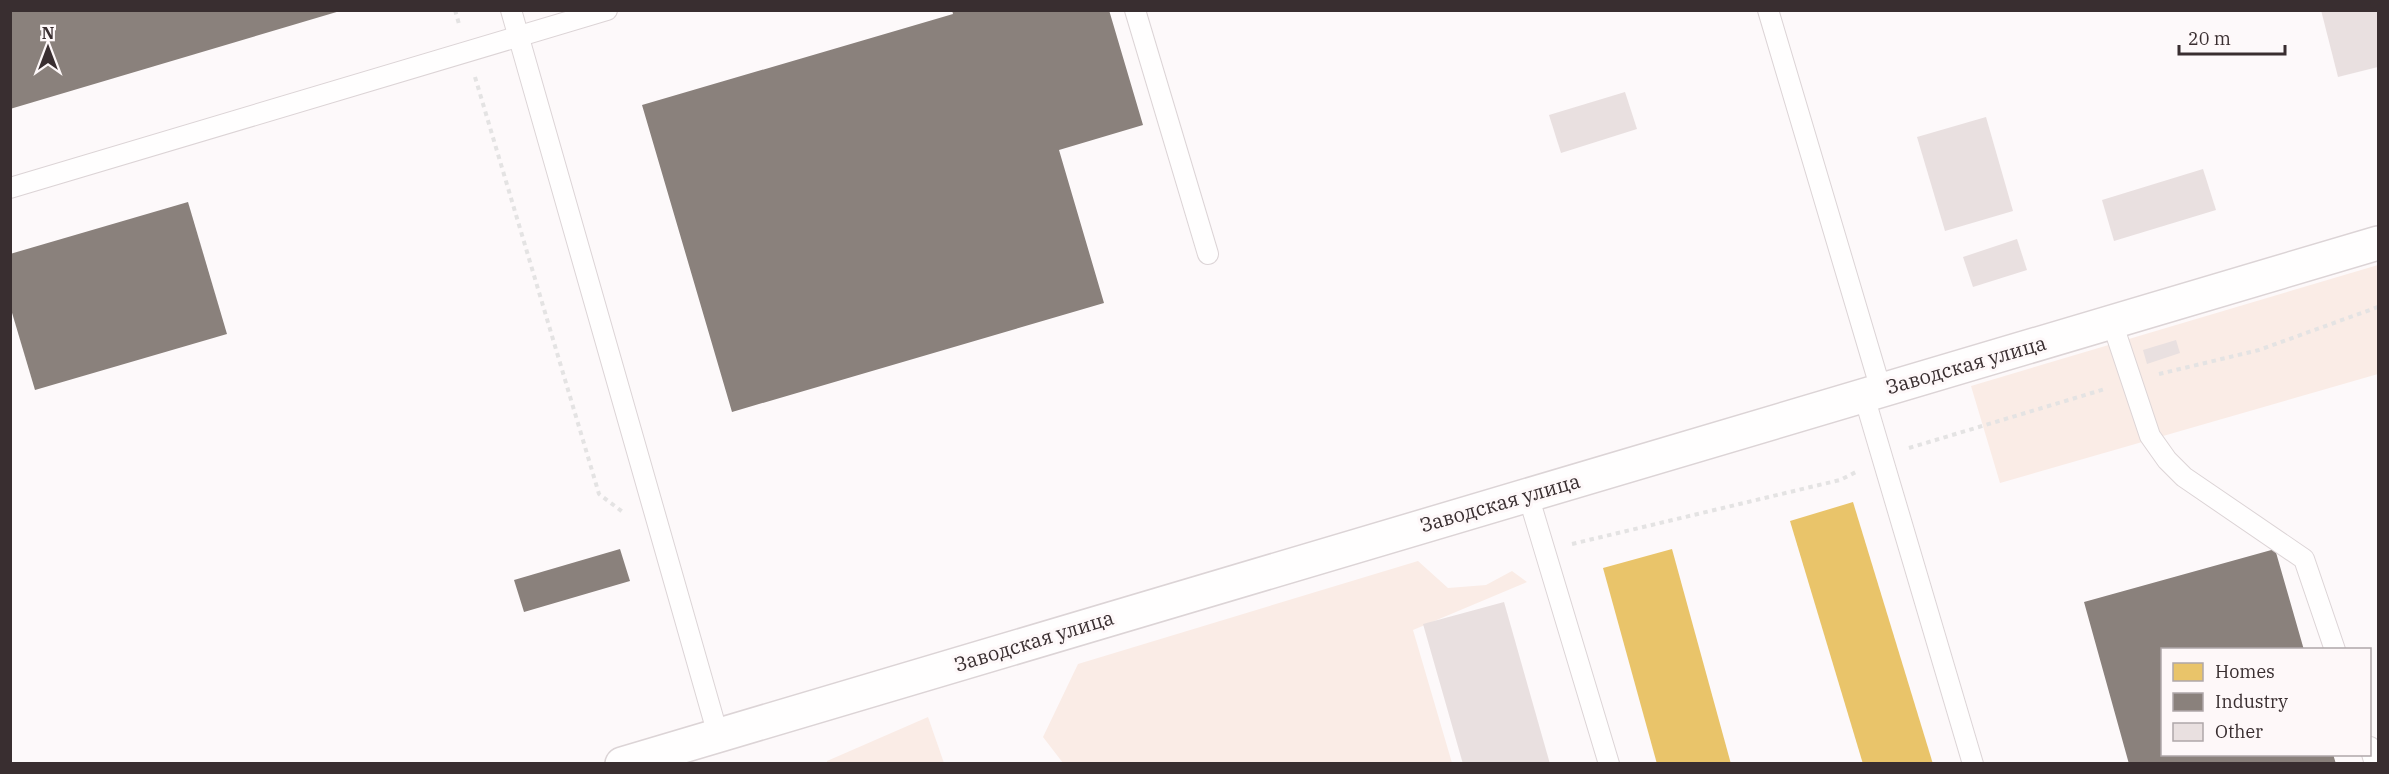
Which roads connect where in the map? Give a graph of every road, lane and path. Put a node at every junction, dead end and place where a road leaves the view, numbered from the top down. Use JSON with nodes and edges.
{"nodes":[{"id":1,"x":455,"y":10,"type":"edge"},
{"id":2,"x":511,"y":10,"type":"edge"},
{"id":3,"x":607,"y":10,"type":"edge"},
{"id":4,"x":1135,"y":10,"type":"edge"},
{"id":5,"x":1768,"y":10,"type":"edge"},
{"id":6,"x":519,"y":37,"type":"junction"},
{"id":7,"x":467,"y":52,"type":"junction"},
{"id":8,"x":10,"y":188,"type":"edge"},
{"id":9,"x":2379,"y":243,"type":"edge"},
{"id":10,"x":1208,"y":254,"type":"dead end"},
{"id":11,"x":2379,"y":307,"type":"edge"},
{"id":12,"x":2112,"y":322,"type":"junction"},
{"id":13,"x":2131,"y":381,"type":"junction"},
{"id":14,"x":1873,"y":393,"type":"junction"},
{"id":15,"x":1884,"y":459,"type":"junction"},
{"id":16,"x":1528,"y":495,"type":"junction"},
{"id":17,"x":663,"y":543,"type":"junction"},
{"id":18,"x":1544,"y":552,"type":"junction"},
{"id":19,"x":2334,"y":648,"type":"edge"},
{"id":20,"x":718,"y":735,"type":"junction"},
{"id":21,"x":622,"y":764,"type":"edge"},
{"id":22,"x":1609,"y":764,"type":"edge"},
{"id":23,"x":1973,"y":764,"type":"edge"}],
"edges":[{"from":1,"to":7,"type":"path"},
{"from":2,"to":6,"type":"lane"},
{"from":3,"to":6,"type":"lane"},
{"from":4,"to":10,"type":"lane"},
{"from":5,"to":14,"type":"lane"},
{"from":6,"to":7,"type":"lane"},
{"from":6,"to":17,"type":"lane"},
{"from":7,"to":8,"type":"lane"},
{"from":7,"to":17,"type":"path"},
{"from":9,"to":12,"type":"street","name":"Заводская улица"},
{"from":11,"to":13,"type":"path"},
{"from":12,"to":13,"type":"lane"},
{"from":12,"to":14,"type":"street","name":"Заводская улица"},
{"from":13,"to":15,"type":"path"},
{"from":13,"to":19,"type":"lane"},
{"from":14,"to":15,"type":"lane"},
{"from":14,"to":16,"type":"street","name":"Заводская улица"},
{"from":15,"to":18,"type":"path"},
{"from":15,"to":23,"type":"lane"},
{"from":16,"to":18,"type":"lane"},
{"from":16,"to":20,"type":"street","name":"Заводская улица"},
{"from":17,"to":20,"type":"lane"},
{"from":18,"to":22,"type":"lane"},
{"from":20,"to":21,"type":"street","name":"Заводская улица"}]}
